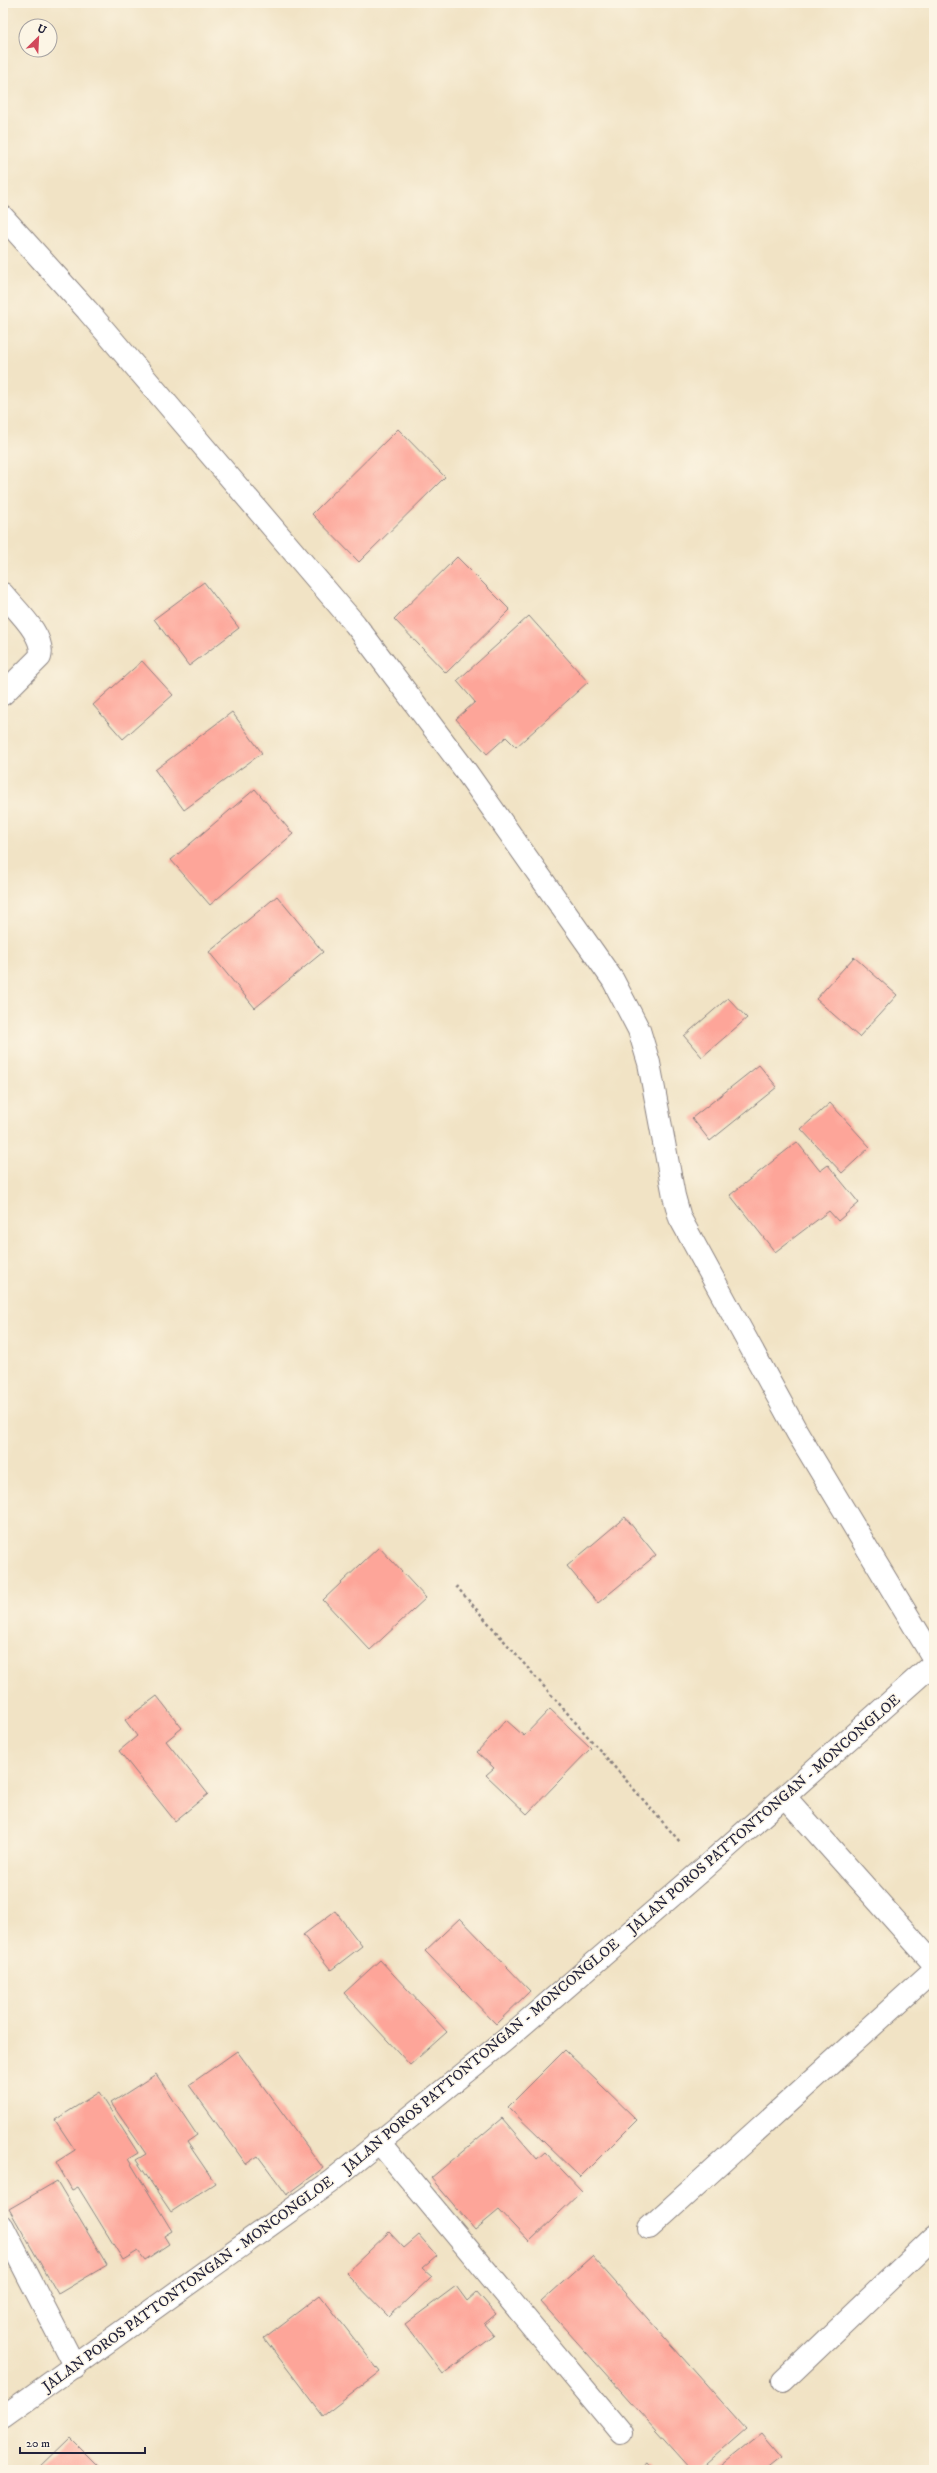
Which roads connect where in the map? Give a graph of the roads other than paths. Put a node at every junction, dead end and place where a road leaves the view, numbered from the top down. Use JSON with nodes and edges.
{"nodes":[{"id":1,"x":3,"y":217,"type":"edge"},
{"id":2,"x":3,"y":594,"type":"edge"},
{"id":3,"x":3,"y":694,"type":"edge"},
{"id":4,"x":934,"y":1659,"type":"edge"},
{"id":5,"x":934,"y":1663,"type":"edge"},
{"id":6,"x":785,"y":1797,"type":"junction"},
{"id":7,"x":934,"y":1964,"type":"edge"},
{"id":8,"x":934,"y":1970,"type":"edge"},
{"id":9,"x":378,"y":2141,"type":"junction"},
{"id":10,"x":3,"y":2227,"type":"edge"},
{"id":11,"x":649,"y":2228,"type":"dead end"},
{"id":12,"x":934,"y":2237,"type":"edge"},
{"id":13,"x":75,"y":2367,"type":"junction"},
{"id":14,"x":783,"y":2381,"type":"dead end"},
{"id":15,"x":3,"y":2417,"type":"edge"},
{"id":16,"x":621,"y":2433,"type":"dead end"}],
"edges":[{"from":1,"to":4,"type":"street"},
{"from":2,"to":3,"type":"street"},
{"from":5,"to":6,"type":"street","name":"JALAN POROS PATTONTONGAN - MONCONGLOE"},
{"from":6,"to":7,"type":"street"},
{"from":6,"to":9,"type":"street","name":"JALAN POROS PATTONTONGAN - MONCONGLOE"},
{"from":8,"to":11,"type":"street"},
{"from":9,"to":13,"type":"street","name":"JALAN POROS PATTONTONGAN - MONCONGLOE"},
{"from":9,"to":16,"type":"street"},
{"from":10,"to":13,"type":"street"},
{"from":12,"to":14,"type":"street"},
{"from":13,"to":15,"type":"street","name":"JALAN POROS PATTONTONGAN - MONCONGLOE"}]}
